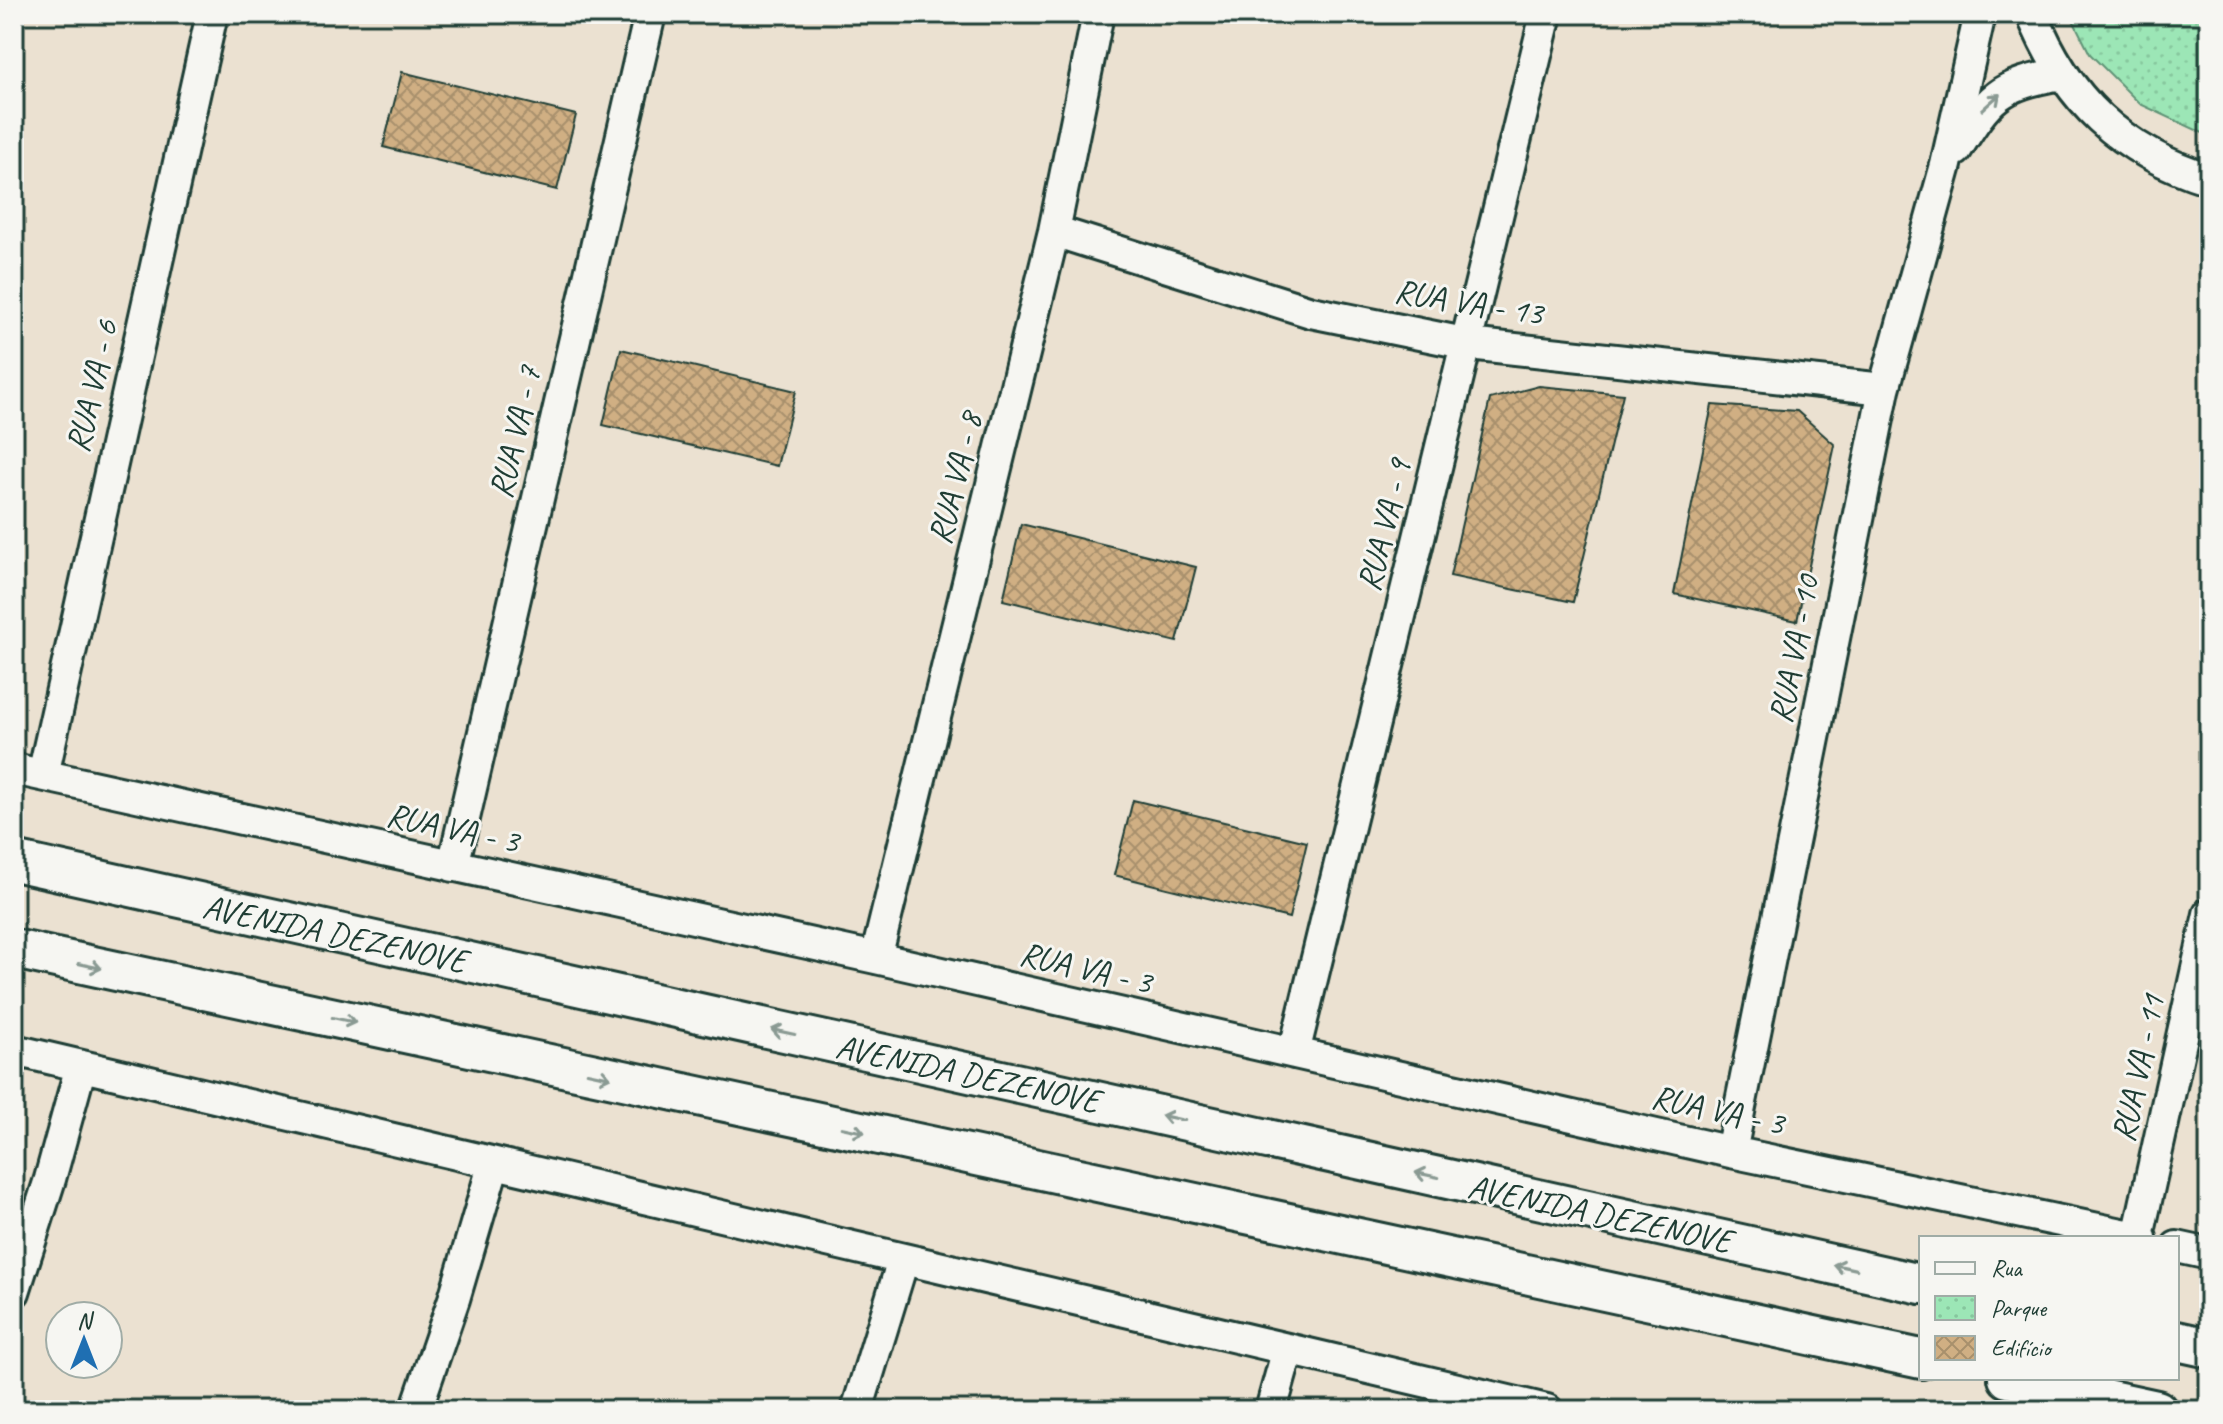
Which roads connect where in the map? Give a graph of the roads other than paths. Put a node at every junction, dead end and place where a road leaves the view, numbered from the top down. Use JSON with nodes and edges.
{"nodes":[{"id":1,"x":212,"y":14,"type":"edge"},
{"id":2,"x":650,"y":14,"type":"edge"},
{"id":3,"x":1098,"y":14,"type":"edge"},
{"id":4,"x":1546,"y":14,"type":"edge"},
{"id":5,"x":1980,"y":14,"type":"edge"},
{"id":6,"x":2032,"y":14,"type":"edge"},
{"id":7,"x":2062,"y":74,"type":"junction"},
{"id":8,"x":1946,"y":165,"type":"junction"},
{"id":9,"x":2209,"y":179,"type":"edge"},
{"id":10,"x":1054,"y":231,"type":"junction"},
{"id":11,"x":1466,"y":343,"type":"junction"},
{"id":12,"x":1884,"y":389,"type":"junction"},
{"id":13,"x":29,"y":772,"type":"edge"},
{"id":14,"x":14,"y":861,"type":"edge"},
{"id":15,"x":453,"y":866,"type":"junction"},
{"id":16,"x":2209,"y":914,"type":"edge"},
{"id":17,"x":14,"y":949,"type":"edge"},
{"id":18,"x":876,"y":958,"type":"junction"},
{"id":19,"x":14,"y":1050,"type":"edge"},
{"id":20,"x":1294,"y":1053,"type":"junction"},
{"id":21,"x":81,"y":1066,"type":"junction"},
{"id":22,"x":1731,"y":1152,"type":"junction"},
{"id":23,"x":494,"y":1163,"type":"junction"},
{"id":24,"x":2130,"y":1236,"type":"edge"},
{"id":25,"x":2140,"y":1236,"type":"edge"},
{"id":26,"x":2179,"y":1247,"type":"edge"},
{"id":27,"x":2209,"y":1254,"type":"edge"},
{"id":28,"x":903,"y":1260,"type":"junction"},
{"id":29,"x":1919,"y":1284,"type":"edge"},
{"id":30,"x":14,"y":1292,"type":"edge"},
{"id":31,"x":2179,"y":1341,"type":"edge"},
{"id":32,"x":2209,"y":1348,"type":"edge"},
{"id":33,"x":1288,"y":1349,"type":"junction"},
{"id":34,"x":1919,"y":1359,"type":"edge"},
{"id":35,"x":2017,"y":1380,"type":"edge"},
{"id":36,"x":416,"y":1410,"type":"edge"},
{"id":37,"x":857,"y":1410,"type":"edge"},
{"id":38,"x":1271,"y":1410,"type":"edge"},
{"id":39,"x":1547,"y":1410,"type":"edge"},
{"id":40,"x":2157,"y":1410,"type":"edge"}],
"edges":[{"from":1,"to":13,"type":"street","name":"RUA VA - 6"},
{"from":2,"to":15,"type":"street","name":"RUA VA - 7"},
{"from":3,"to":10,"type":"street","name":"RUA VA - 8"},
{"from":4,"to":11,"type":"street","name":"RUA VA - 9"},
{"from":5,"to":8,"type":"street","name":"RUA VA - 10"},
{"from":6,"to":7,"type":"street"},
{"from":8,"to":7,"type":"street","name":"RUA VA - 10","one_way":true},
{"from":7,"to":9,"type":"street"},
{"from":8,"to":12,"type":"street","name":"RUA VA - 10"},
{"from":10,"to":11,"type":"street","name":"RUA VA - 13"},
{"from":10,"to":18,"type":"street","name":"RUA VA - 8"},
{"from":11,"to":12,"type":"street","name":"RUA VA - 13"},
{"from":11,"to":20,"type":"street","name":"RUA VA - 9"},
{"from":12,"to":22,"type":"street","name":"RUA VA - 10"},
{"from":13,"to":15,"type":"street","name":"RUA VA - 3"},
{"from":29,"to":14,"type":"street","name":"AVENIDA DEZENOVE","one_way":true},
{"from":15,"to":18,"type":"street","name":"RUA VA - 3"},
{"from":16,"to":25,"type":"street","name":"RUA VA - 11"},
{"from":17,"to":34,"type":"street","one_way":true},
{"from":18,"to":20,"type":"street","name":"RUA VA - 3"},
{"from":19,"to":21,"type":"street"},
{"from":20,"to":22,"type":"street","name":"RUA VA - 3"},
{"from":21,"to":23,"type":"street"},
{"from":21,"to":30,"type":"street"},
{"from":22,"to":24,"type":"street","name":"RUA VA - 3"},
{"from":23,"to":28,"type":"street"},
{"from":23,"to":36,"type":"street"},
{"from":26,"to":27,"type":"street"},
{"from":28,"to":33,"type":"street"},
{"from":28,"to":37,"type":"street"},
{"from":31,"to":32,"type":"street"},
{"from":33,"to":38,"type":"street"},
{"from":33,"to":39,"type":"street"},
{"from":35,"to":40,"type":"street"}]}
